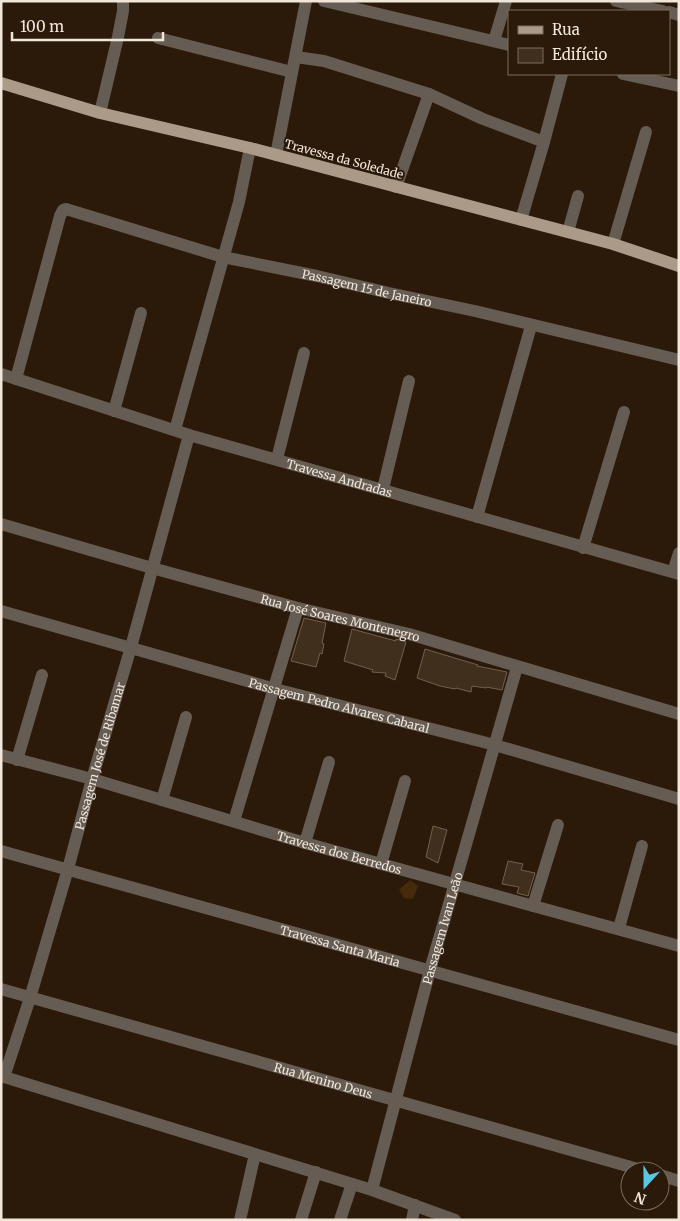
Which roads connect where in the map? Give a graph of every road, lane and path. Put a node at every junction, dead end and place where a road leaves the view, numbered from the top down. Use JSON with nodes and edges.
{"nodes":[{"id":1,"x":123,"y":1,"type":"edge"},
{"id":2,"x":306,"y":1,"type":"edge"},
{"id":3,"x":324,"y":1,"type":"edge"},
{"id":4,"x":506,"y":1,"type":"edge"},
{"id":5,"x":616,"y":1,"type":"edge"},
{"id":6,"x":658,"y":10,"type":"edge"},
{"id":7,"x":158,"y":38,"type":"dead end"},
{"id":8,"x":494,"y":41,"type":"junction"},
{"id":9,"x":508,"y":45,"type":"edge"},
{"id":10,"x":296,"y":57,"type":"junction"},
{"id":11,"x":292,"y":72,"type":"junction"},
{"id":12,"x":562,"y":75,"type":"edge"},
{"id":13,"x":628,"y":75,"type":"edge"},
{"id":14,"x":1,"y":83,"type":"edge"},
{"id":15,"x":679,"y":86,"type":"edge"},
{"id":16,"x":429,"y":94,"type":"junction"},
{"id":17,"x":100,"y":113,"type":"junction"},
{"id":18,"x":646,"y":132,"type":"dead end"},
{"id":19,"x":544,"y":142,"type":"junction"},
{"id":20,"x":250,"y":148,"type":"junction"},
{"id":21,"x":276,"y":155,"type":"junction"},
{"id":22,"x":396,"y":187,"type":"junction"},
{"id":23,"x":578,"y":196,"type":"dead end"},
{"id":24,"x":521,"y":220,"type":"junction"},
{"id":25,"x":568,"y":232,"type":"junction"},
{"id":26,"x":613,"y":244,"type":"junction"},
{"id":27,"x":224,"y":257,"type":"junction"},
{"id":28,"x":679,"y":266,"type":"edge"},
{"id":29,"x":141,"y":313,"type":"dead end"},
{"id":30,"x":531,"y":326,"type":"junction"},
{"id":31,"x":304,"y":353,"type":"dead end"},
{"id":32,"x":679,"y":360,"type":"edge"},
{"id":33,"x":1,"y":374,"type":"edge"},
{"id":34,"x":16,"y":379,"type":"junction"},
{"id":35,"x":409,"y":381,"type":"dead end"},
{"id":36,"x":114,"y":411,"type":"junction"},
{"id":37,"x":624,"y":412,"type":"dead end"},
{"id":38,"x":175,"y":430,"type":"junction"},
{"id":39,"x":189,"y":434,"type":"junction"},
{"id":40,"x":277,"y":459,"type":"junction"},
{"id":41,"x":383,"y":489,"type":"junction"},
{"id":42,"x":477,"y":516,"type":"junction"},
{"id":43,"x":1,"y":524,"type":"edge"},
{"id":44,"x":583,"y":548,"type":"junction"},
{"id":45,"x":679,"y":553,"type":"edge"},
{"id":46,"x":152,"y":568,"type":"junction"},
{"id":47,"x":676,"y":573,"type":"edge"},
{"id":48,"x":298,"y":608,"type":"junction"},
{"id":49,"x":1,"y":611,"type":"edge"},
{"id":50,"x":131,"y":647,"type":"junction"},
{"id":51,"x":517,"y":667,"type":"junction"},
{"id":52,"x":42,"y":675,"type":"dead end"},
{"id":53,"x":275,"y":689,"type":"junction"},
{"id":54,"x":679,"y":714,"type":"edge"},
{"id":55,"x":186,"y":717,"type":"dead end"},
{"id":56,"x":495,"y":745,"type":"junction"},
{"id":57,"x":1,"y":755,"type":"edge"},
{"id":58,"x":18,"y":760,"type":"junction"},
{"id":59,"x":329,"y":762,"type":"dead end"},
{"id":60,"x":92,"y":779,"type":"junction"},
{"id":61,"x":405,"y":781,"type":"dead end"},
{"id":62,"x":679,"y":799,"type":"edge"},
{"id":63,"x":162,"y":800,"type":"junction"},
{"id":64,"x":234,"y":821,"type":"junction"},
{"id":65,"x":558,"y":825,"type":"dead end"},
{"id":66,"x":305,"y":843,"type":"junction"},
{"id":67,"x":642,"y":846,"type":"dead end"},
{"id":68,"x":1,"y":851,"type":"edge"},
{"id":69,"x":381,"y":864,"type":"junction"},
{"id":70,"x":68,"y":869,"type":"junction"},
{"id":71,"x":455,"y":884,"type":"junction"},
{"id":72,"x":533,"y":906,"type":"junction"},
{"id":73,"x":619,"y":928,"type":"junction"},
{"id":74,"x":679,"y":946,"type":"edge"},
{"id":75,"x":430,"y":970,"type":"junction"},
{"id":76,"x":1,"y":989,"type":"edge"},
{"id":77,"x":30,"y":998,"type":"junction"},
{"id":78,"x":679,"y":1040,"type":"edge"},
{"id":79,"x":3,"y":1077,"type":"edge"},
{"id":80,"x":396,"y":1100,"type":"junction"},
{"id":81,"x":255,"y":1154,"type":"junction"},
{"id":82,"x":620,"y":1164,"type":"edge"},
{"id":83,"x":316,"y":1172,"type":"junction"},
{"id":84,"x":352,"y":1184,"type":"junction"},
{"id":85,"x":372,"y":1190,"type":"junction"},
{"id":86,"x":415,"y":1205,"type":"junction"},
{"id":87,"x":240,"y":1220,"type":"edge"},
{"id":88,"x":301,"y":1220,"type":"edge"},
{"id":89,"x":340,"y":1220,"type":"edge"},
{"id":90,"x":412,"y":1220,"type":"edge"},
{"id":91,"x":456,"y":1220,"type":"edge"}],
"edges":[{"from":1,"to":17,"type":"street"},
{"from":2,"to":10,"type":"street"},
{"from":3,"to":8,"type":"street"},
{"from":4,"to":8,"type":"street"},
{"from":5,"to":6,"type":"street"},
{"from":7,"to":11,"type":"street"},
{"from":8,"to":9,"type":"street"},
{"from":10,"to":11,"type":"street"},
{"from":10,"to":16,"type":"street"},
{"from":11,"to":21,"type":"street"},
{"from":12,"to":19,"type":"street"},
{"from":13,"to":15,"type":"street"},
{"from":14,"to":17,"type":"main road","name":"Travessa da Soledade"},
{"from":16,"to":19,"type":"street"},
{"from":16,"to":22,"type":"street"},
{"from":17,"to":20,"type":"main road","name":"Travessa da Soledade"},
{"from":18,"to":26,"type":"street"},
{"from":19,"to":24,"type":"street"},
{"from":20,"to":21,"type":"main road","name":"Travessa da Soledade"},
{"from":20,"to":27,"type":"street"},
{"from":21,"to":22,"type":"main road","name":"Travessa da Soledade"},
{"from":22,"to":24,"type":"main road","name":"Travessa da Soledade"},
{"from":23,"to":25,"type":"street"},
{"from":24,"to":25,"type":"main road","name":"Travessa da Soledade"},
{"from":25,"to":26,"type":"main road","name":"Travessa da Soledade"},
{"from":26,"to":28,"type":"main road","name":"Travessa da Soledade"},
{"from":27,"to":30,"type":"street","name":"Passagem 15 de Janeiro"},
{"from":27,"to":34,"type":"street","name":"Passagem 15 de Janeiro"},
{"from":27,"to":38,"type":"street"},
{"from":29,"to":36,"type":"street"},
{"from":30,"to":32,"type":"street","name":"Passagem 15 de Janeiro"},
{"from":30,"to":42,"type":"street"},
{"from":31,"to":40,"type":"street"},
{"from":33,"to":34,"type":"street","name":"Travessa Andradas"},
{"from":34,"to":36,"type":"street","name":"Travessa Andradas"},
{"from":35,"to":41,"type":"street"},
{"from":36,"to":38,"type":"street","name":"Travessa Andradas"},
{"from":37,"to":44,"type":"street"},
{"from":38,"to":39,"type":"street","name":"Travessa Andradas"},
{"from":39,"to":40,"type":"street","name":"Travessa Andradas"},
{"from":39,"to":46,"type":"street","name":"Passagem José de Ribamar"},
{"from":40,"to":41,"type":"street","name":"Travessa Andradas"},
{"from":41,"to":42,"type":"street","name":"Travessa Andradas"},
{"from":42,"to":44,"type":"street","name":"Travessa Andradas"},
{"from":43,"to":46,"type":"street","name":"Rua José Soares Montenegro"},
{"from":44,"to":47,"type":"street","name":"Travessa Andradas"},
{"from":45,"to":47,"type":"street"},
{"from":46,"to":48,"type":"street","name":"Rua José Soares Montenegro"},
{"from":46,"to":50,"type":"street","name":"Passagem José de Ribamar"},
{"from":48,"to":51,"type":"street","name":"Rua José Soares Montenegro"},
{"from":48,"to":53,"type":"street"},
{"from":49,"to":50,"type":"street","name":"Passagem Pedro Alvares Cabaral"},
{"from":50,"to":53,"type":"street","name":"Passagem Pedro Alvares Cabaral"},
{"from":50,"to":60,"type":"street","name":"Passagem José de Ribamar"},
{"from":51,"to":54,"type":"street","name":"Rua José Soares Montenegro"},
{"from":51,"to":56,"type":"street","name":"Passagem Ivan Leão"},
{"from":52,"to":58,"type":"street"},
{"from":53,"to":56,"type":"street","name":"Passagem Pedro Alvares Cabaral"},
{"from":53,"to":64,"type":"street"},
{"from":55,"to":63,"type":"street"},
{"from":56,"to":62,"type":"street","name":"Passagem Pedro Alvares Cabaral"},
{"from":56,"to":71,"type":"street","name":"Passagem Ivan Leão"},
{"from":57,"to":58,"type":"street","name":"Travessa dos Berredos"},
{"from":58,"to":60,"type":"street","name":"Travessa dos Berredos"},
{"from":59,"to":66,"type":"street"},
{"from":60,"to":63,"type":"street","name":"Travessa dos Berredos"},
{"from":60,"to":70,"type":"street","name":"Passagem José de Ribamar"},
{"from":61,"to":69,"type":"street"},
{"from":63,"to":64,"type":"street","name":"Travessa dos Berredos"},
{"from":64,"to":66,"type":"street","name":"Travessa dos Berredos"},
{"from":65,"to":72,"type":"street"},
{"from":66,"to":69,"type":"street","name":"Travessa dos Berredos"},
{"from":67,"to":73,"type":"street"},
{"from":68,"to":70,"type":"street","name":"Travessa Santa Maria"},
{"from":69,"to":71,"type":"street","name":"Travessa dos Berredos"},
{"from":70,"to":75,"type":"street","name":"Travessa Santa Maria"},
{"from":70,"to":77,"type":"street","name":"Passagem José de Ribamar"},
{"from":71,"to":72,"type":"street","name":"Travessa dos Berredos"},
{"from":71,"to":75,"type":"street","name":"Passagem Ivan Leão"},
{"from":72,"to":73,"type":"street","name":"Travessa dos Berredos"},
{"from":73,"to":74,"type":"street","name":"Travessa dos Berredos"},
{"from":75,"to":78,"type":"street","name":"Travessa Santa Maria"},
{"from":75,"to":80,"type":"street","name":"Passagem Ivan Leão"},
{"from":76,"to":77,"type":"street","name":"Rua Menino Deus"},
{"from":77,"to":79,"type":"street","name":"Passagem José de Ribamar"},
{"from":77,"to":80,"type":"street","name":"Rua Menino Deus"},
{"from":79,"to":81,"type":"street"},
{"from":80,"to":82,"type":"street","name":"Rua Menino Deus"},
{"from":80,"to":85,"type":"street","name":"Passagem Ivan Leão"},
{"from":81,"to":83,"type":"street"},
{"from":81,"to":87,"type":"street"},
{"from":83,"to":84,"type":"street"},
{"from":83,"to":88,"type":"street"},
{"from":84,"to":85,"type":"street"},
{"from":84,"to":89,"type":"street"},
{"from":85,"to":86,"type":"street"},
{"from":86,"to":90,"type":"street"},
{"from":86,"to":91,"type":"street"}]}
